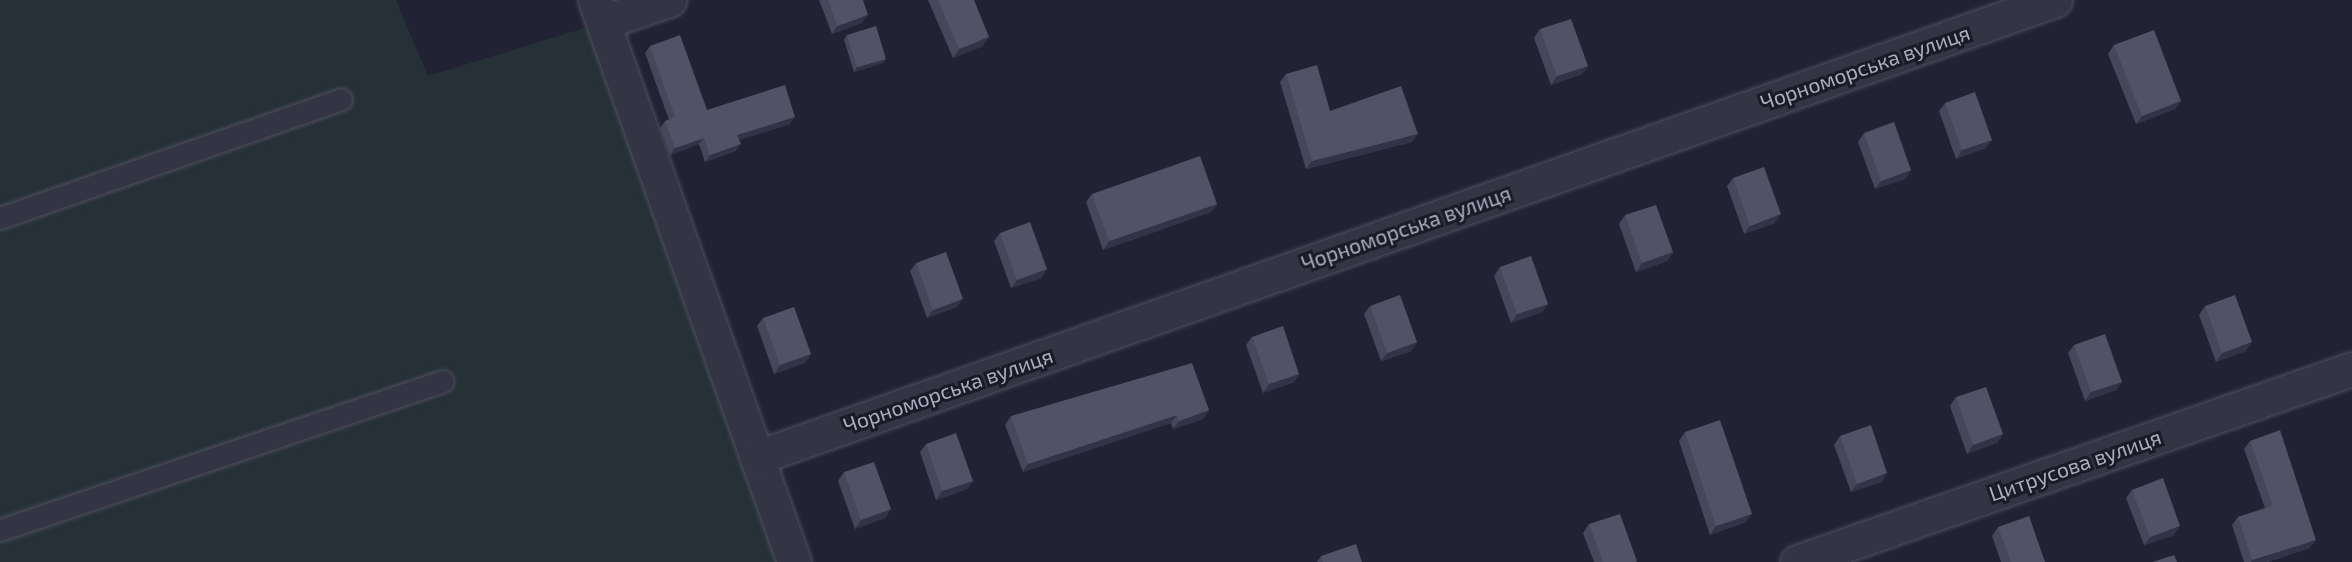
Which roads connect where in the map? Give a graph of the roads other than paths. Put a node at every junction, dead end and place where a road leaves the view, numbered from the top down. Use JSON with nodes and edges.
{"nodes":[{"id":1,"x":669,"y":0,"type":"edge"},
{"id":2,"x":2055,"y":0,"type":"edge"},
{"id":3,"x":600,"y":11,"type":"edge"},
{"id":4,"x":341,"y":99,"type":"dead end"},
{"id":5,"x":0,"y":218,"type":"edge"},
{"id":6,"x":2352,"y":369,"type":"edge"},
{"id":7,"x":443,"y":381,"type":"dead end"},
{"id":8,"x":758,"y":457,"type":"junction"},
{"id":9,"x":0,"y":530,"type":"edge"},
{"id":10,"x":794,"y":562,"type":"edge"},
{"id":11,"x":1797,"y":562,"type":"edge"}],
"edges":[{"from":1,"to":3,"type":"street"},
{"from":2,"to":8,"type":"street","name":"Чорноморська вулиця"},
{"from":3,"to":8,"type":"street"},
{"from":4,"to":5,"type":"lane"},
{"from":6,"to":11,"type":"street","name":"Цитрусова вулиця"},
{"from":7,"to":9,"type":"lane"},
{"from":8,"to":10,"type":"street"}]}
